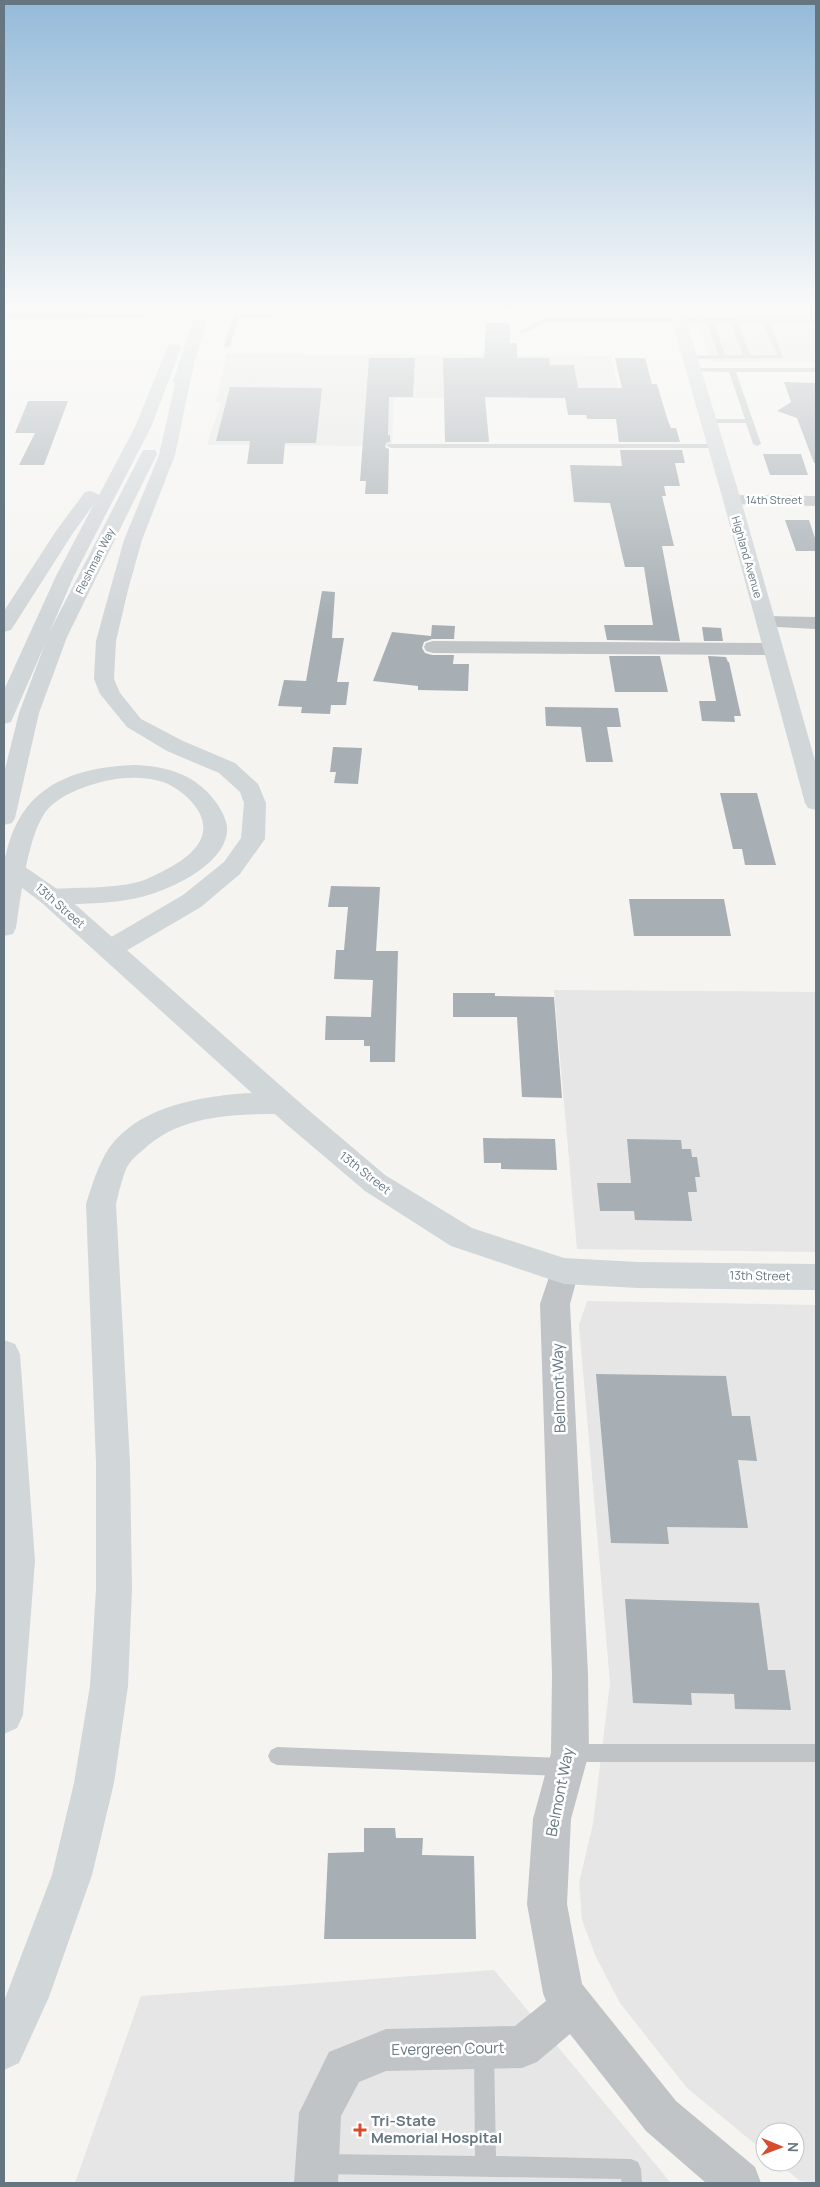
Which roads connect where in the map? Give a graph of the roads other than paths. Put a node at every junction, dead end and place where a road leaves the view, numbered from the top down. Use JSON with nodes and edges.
{"nodes":[{"id":1,"x":149,"y":413,"type":"edge"},
{"id":2,"x":167,"y":413,"type":"edge"},
{"id":3,"x":177,"y":413,"type":"edge"},
{"id":4,"x":705,"y":413,"type":"edge"},
{"id":5,"x":746,"y":413,"type":"edge"},
{"id":6,"x":707,"y":421,"type":"junction"},
{"id":7,"x":749,"y":421,"type":"junction"},
{"id":8,"x":144,"y":427,"type":"junction"},
{"id":9,"x":757,"y":444,"type":"dead end"},
{"id":10,"x":391,"y":446,"type":"dead end"},
{"id":11,"x":714,"y":446,"type":"junction"},
{"id":12,"x":732,"y":500,"type":"junction"},
{"id":13,"x":816,"y":501,"type":"edge"},
{"id":14,"x":766,"y":622,"type":"junction"},
{"id":15,"x":816,"y":623,"type":"edge"},
{"id":16,"x":4,"y":626,"type":"edge"},
{"id":17,"x":433,"y":647,"type":"dead end"},
{"id":18,"x":773,"y":649,"type":"junction"},
{"id":19,"x":4,"y":718,"type":"edge"},
{"id":20,"x":813,"y":783,"type":"edge"},
{"id":21,"x":816,"y":803,"type":"edge"},
{"id":22,"x":4,"y":818,"type":"edge"},
{"id":23,"x":4,"y":863,"type":"edge"},
{"id":24,"x":42,"y":890,"type":"junction"},
{"id":25,"x":4,"y":928,"type":"edge"},
{"id":26,"x":110,"y":949,"type":"junction"},
{"id":27,"x":281,"y":1103,"type":"junction"},
{"id":28,"x":564,"y":1271,"type":"junction"},
{"id":29,"x":816,"y":1277,"type":"edge"},
{"id":30,"x":4,"y":1354,"type":"edge"},
{"id":31,"x":4,"y":1714,"type":"edge"},
{"id":32,"x":816,"y":1753,"type":"edge"},
{"id":33,"x":277,"y":1756,"type":"dead end"},
{"id":34,"x":568,"y":1760,"type":"junction"},
{"id":35,"x":573,"y":2005,"type":"junction"},
{"id":36,"x":4,"y":2048,"type":"edge"},
{"id":37,"x":484,"y":2048,"type":"junction"},
{"id":38,"x":486,"y":2167,"type":"junction"},
{"id":39,"x":317,"y":2173,"type":"edge"},
{"id":40,"x":632,"y":2183,"type":"edge"},
{"id":41,"x":739,"y":2183,"type":"edge"}],
"edges":[{"from":1,"to":8,"type":"main road","name":"Fleshman Way"},
{"from":2,"to":22,"type":"main road","name":"Fleshman Way"},
{"from":3,"to":26,"type":"main road"},
{"from":4,"to":6,"type":"main road","name":"Highland Avenue"},
{"from":5,"to":7,"type":"lane"},
{"from":6,"to":7,"type":"lane"},
{"from":6,"to":11,"type":"main road","name":"Highland Avenue"},
{"from":7,"to":9,"type":"lane"},
{"from":8,"to":16,"type":"main road"},
{"from":8,"to":19,"type":"main road","name":"Fleshman Way"},
{"from":10,"to":11,"type":"lane"},
{"from":11,"to":12,"type":"main road","name":"Highland Avenue"},
{"from":12,"to":13,"type":"street","name":"14th Street"},
{"from":12,"to":14,"type":"main road","name":"Highland Avenue"},
{"from":14,"to":15,"type":"street"},
{"from":14,"to":18,"type":"main road","name":"Highland Avenue"},
{"from":17,"to":18,"type":"street"},
{"from":18,"to":20,"type":"main road","name":"Highland Avenue"},
{"from":20,"to":21,"type":"main road","name":"Highland Avenue"},
{"from":23,"to":24,"type":"main road","name":"13th Street"},
{"from":24,"to":25,"type":"main road"},
{"from":24,"to":26,"type":"main road","name":"13th Street"},
{"from":26,"to":27,"type":"main road","name":"13th Street"},
{"from":27,"to":28,"type":"main road","name":"13th Street"},
{"from":27,"to":36,"type":"main road"},
{"from":28,"to":29,"type":"main road","name":"13th Street"},
{"from":28,"to":34,"type":"street","name":"Belmont Way"},
{"from":30,"to":31,"type":"main road"},
{"from":32,"to":34,"type":"lane"},
{"from":33,"to":34,"type":"lane"},
{"from":34,"to":35,"type":"street","name":"Belmont Way"},
{"from":35,"to":37,"type":"street","name":"Evergreen Court"},
{"from":35,"to":41,"type":"street","name":"Belmont Way"},
{"from":37,"to":38,"type":"lane"},
{"from":37,"to":39,"type":"street","name":"Evergreen Court"},
{"from":38,"to":39,"type":"lane"},
{"from":38,"to":40,"type":"lane"}]}
